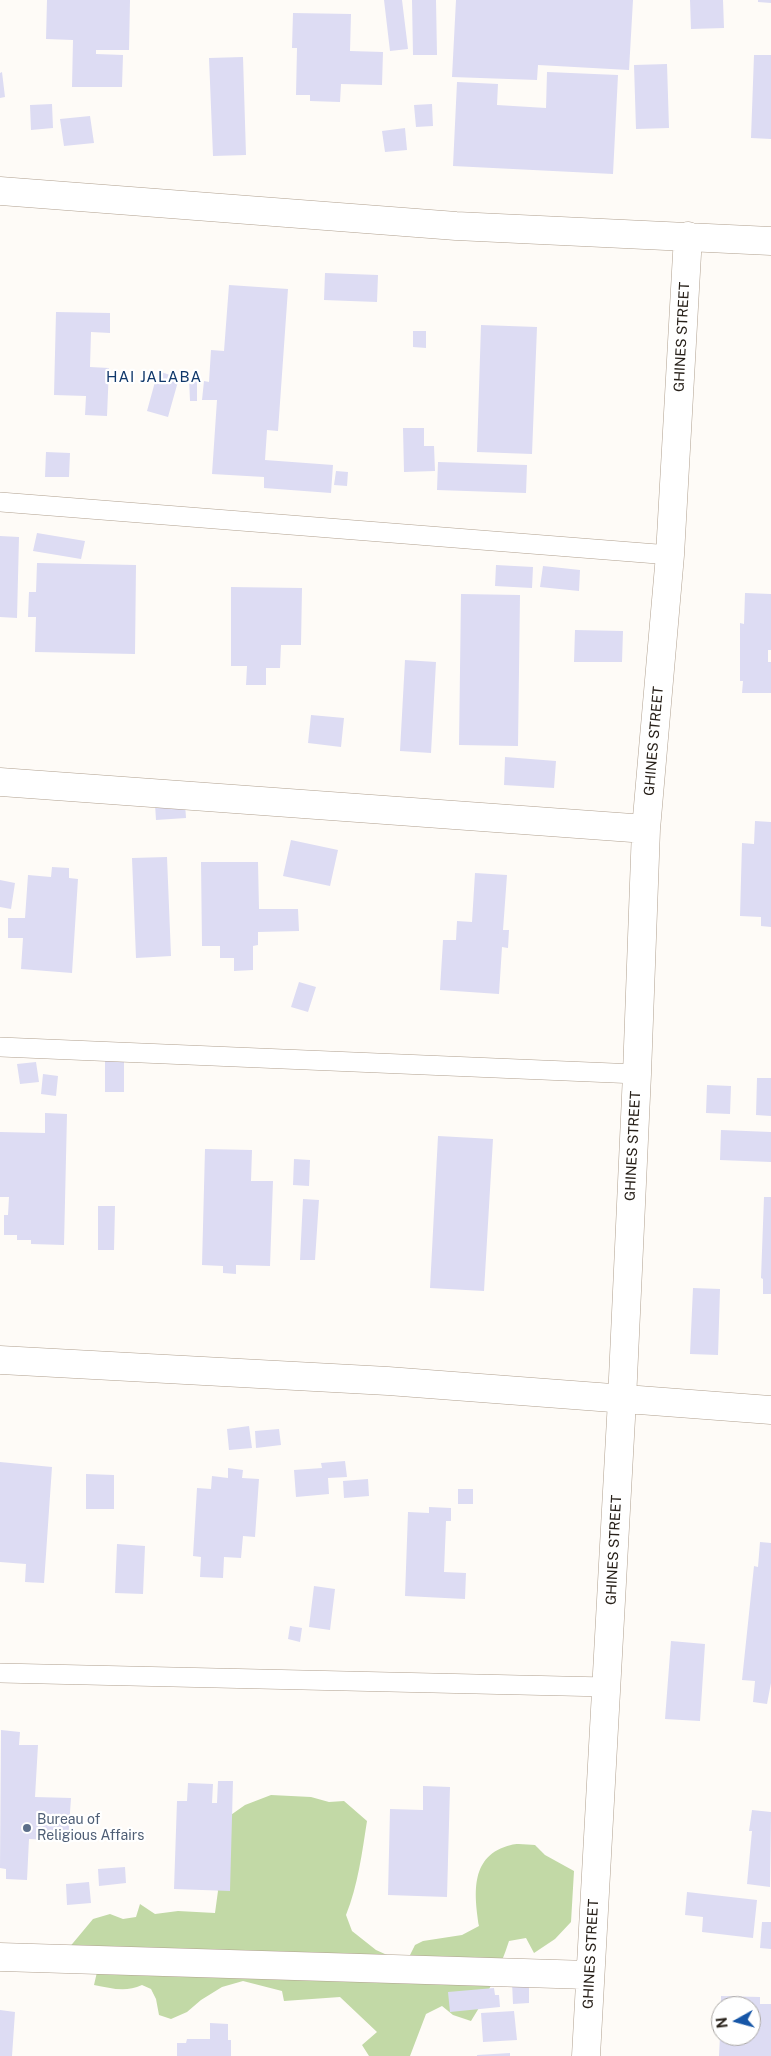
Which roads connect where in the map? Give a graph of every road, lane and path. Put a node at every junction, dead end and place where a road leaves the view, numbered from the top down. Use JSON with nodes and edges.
{"nodes":[{"id":1,"x":0,"y":191,"type":"edge"},
{"id":2,"x":688,"y":236,"type":"junction"},
{"id":3,"x":771,"y":241,"type":"edge"},
{"id":4,"x":0,"y":502,"type":"edge"},
{"id":5,"x":670,"y":555,"type":"junction"},
{"id":6,"x":0,"y":782,"type":"edge"},
{"id":7,"x":646,"y":829,"type":"junction"},
{"id":8,"x":0,"y":1048,"type":"edge"},
{"id":9,"x":638,"y":1074,"type":"junction"},
{"id":10,"x":0,"y":1360,"type":"edge"},
{"id":11,"x":622,"y":1400,"type":"junction"},
{"id":12,"x":771,"y":1410,"type":"edge"},
{"id":13,"x":0,"y":1673,"type":"edge"},
{"id":14,"x":606,"y":1687,"type":"junction"},
{"id":15,"x":0,"y":1957,"type":"edge"},
{"id":16,"x":589,"y":1976,"type":"junction"},
{"id":17,"x":586,"y":2056,"type":"edge"}],
"edges":[{"from":1,"to":2,"type":"street"},
{"from":2,"to":3,"type":"street"},
{"from":2,"to":5,"type":"street","name":"GHINES STREET"},
{"from":4,"to":5,"type":"lane"},
{"from":5,"to":7,"type":"street","name":"GHINES STREET"},
{"from":6,"to":7,"type":"street"},
{"from":7,"to":9,"type":"street","name":"GHINES STREET"},
{"from":8,"to":9,"type":"lane"},
{"from":9,"to":11,"type":"street","name":"GHINES STREET"},
{"from":10,"to":11,"type":"street"},
{"from":11,"to":12,"type":"street"},
{"from":11,"to":14,"type":"street","name":"GHINES STREET"},
{"from":13,"to":14,"type":"lane"},
{"from":14,"to":16,"type":"street","name":"GHINES STREET"},
{"from":15,"to":16,"type":"street"},
{"from":16,"to":17,"type":"street","name":"GHINES STREET"}]}
